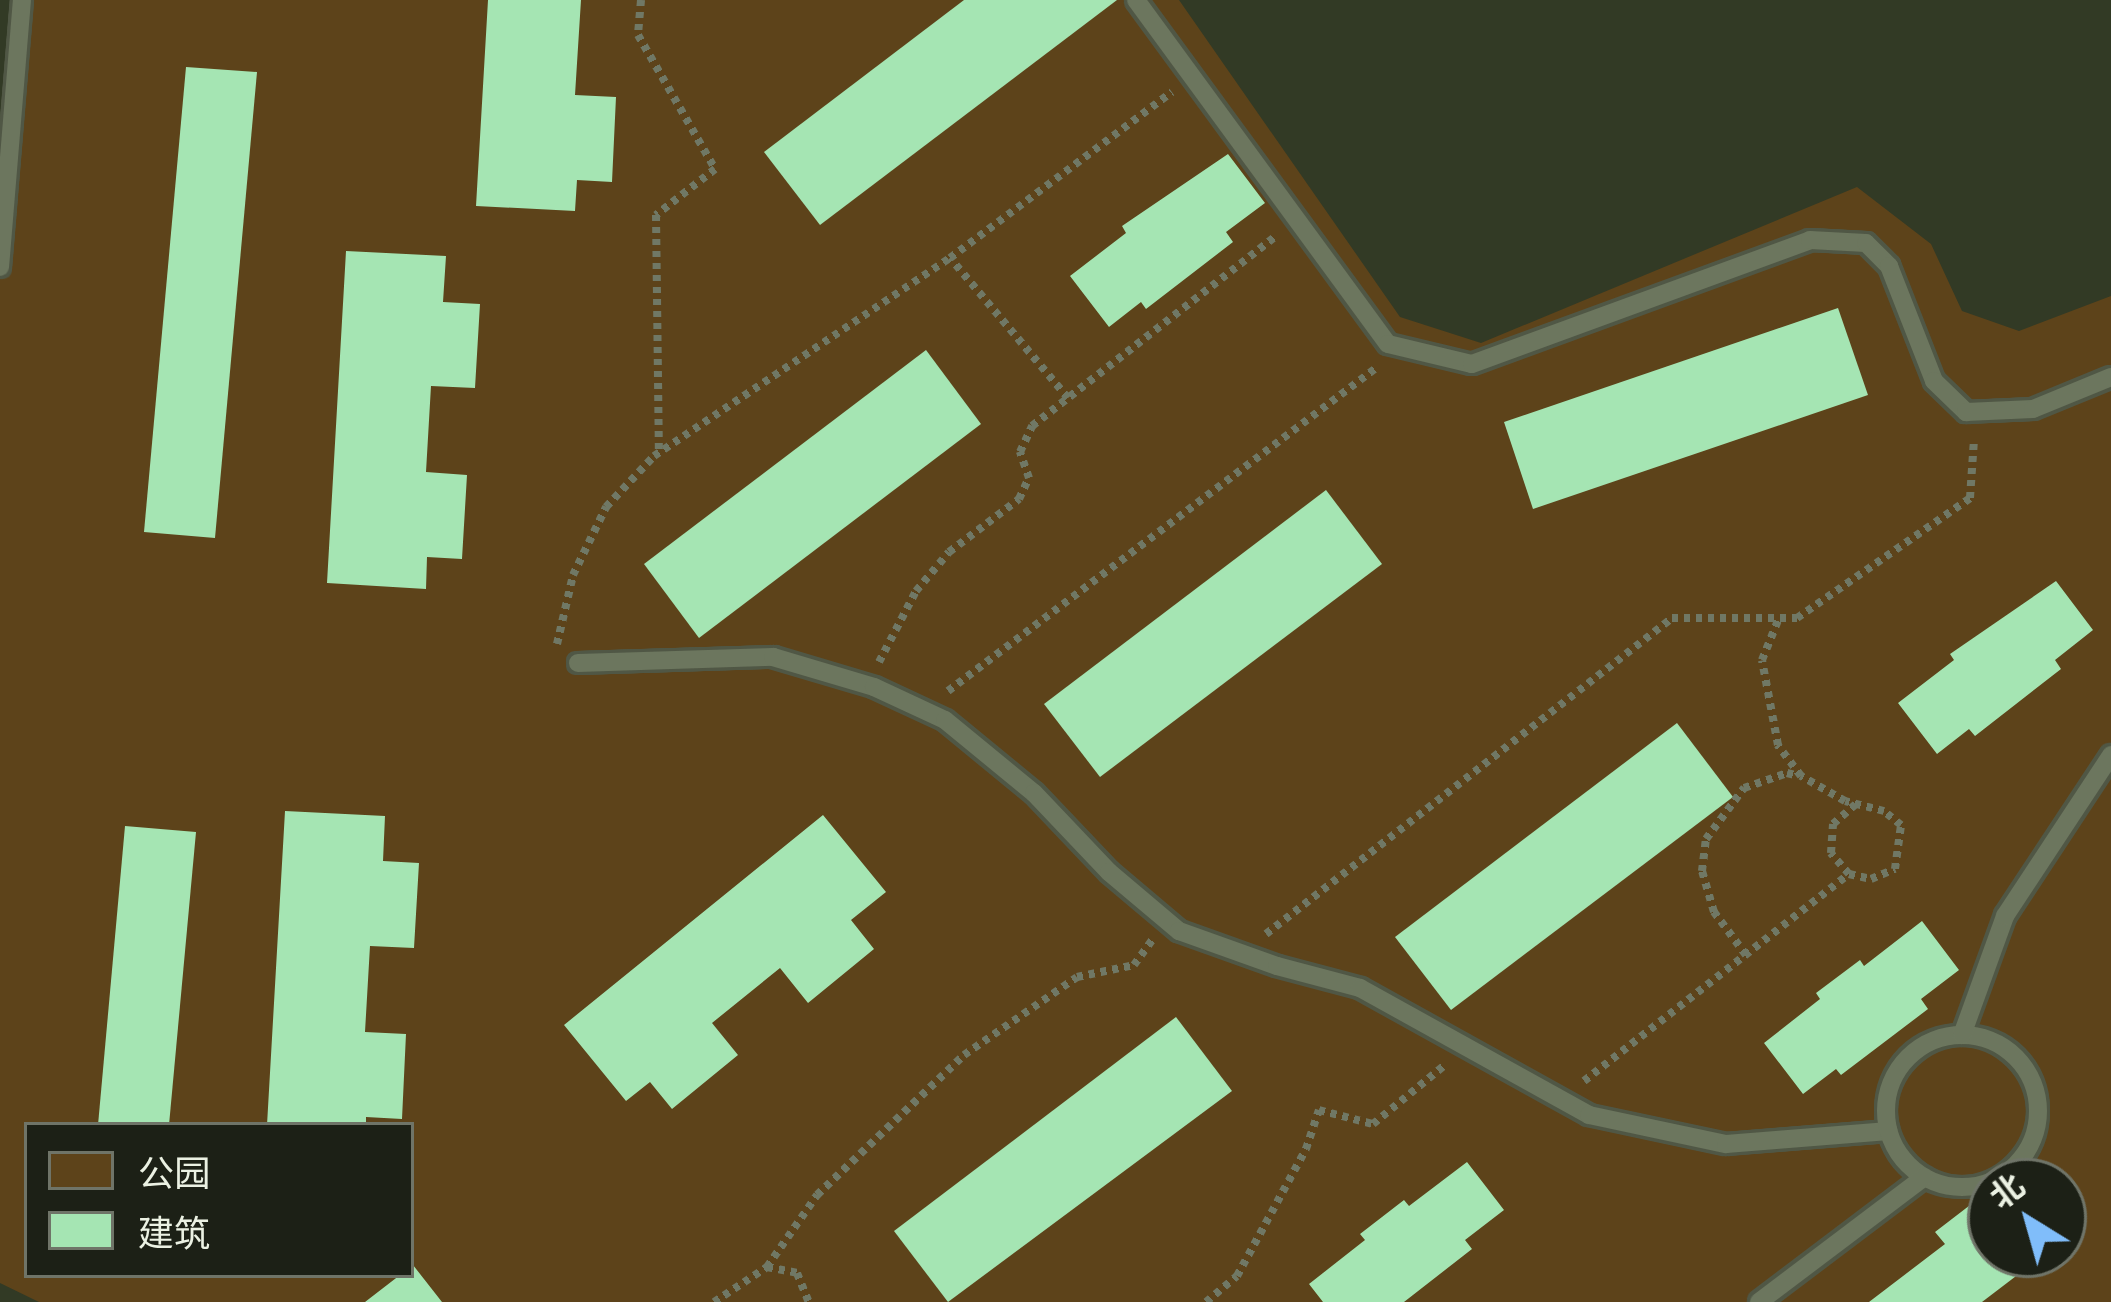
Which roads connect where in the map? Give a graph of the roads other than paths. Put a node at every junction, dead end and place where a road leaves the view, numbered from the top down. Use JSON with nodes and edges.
{"nodes":[{"id":1,"x":22,"y":0,"type":"edge"},
{"id":2,"x":1136,"y":0,"type":"edge"},
{"id":3,"x":0,"y":267,"type":"edge"},
{"id":4,"x":2111,"y":376,"type":"edge"},
{"id":5,"x":578,"y":663,"type":"dead end"},
{"id":6,"x":2111,"y":754,"type":"edge"},
{"id":7,"x":1962,"y":1035,"type":"junction"},
{"id":8,"x":1888,"y":1131,"type":"junction"},
{"id":9,"x":1924,"y":1177,"type":"junction"},
{"id":10,"x":1759,"y":1302,"type":"edge"}],
"edges":[{"from":1,"to":3,"type":"lane"},
{"from":2,"to":4,"type":"lane"},
{"from":5,"to":8,"type":"lane"},
{"from":6,"to":7,"type":"lane"},
{"from":7,"to":8,"type":"lane"},
{"from":7,"to":9,"type":"lane"},
{"from":8,"to":9,"type":"lane"},
{"from":9,"to":10,"type":"lane"}]}
